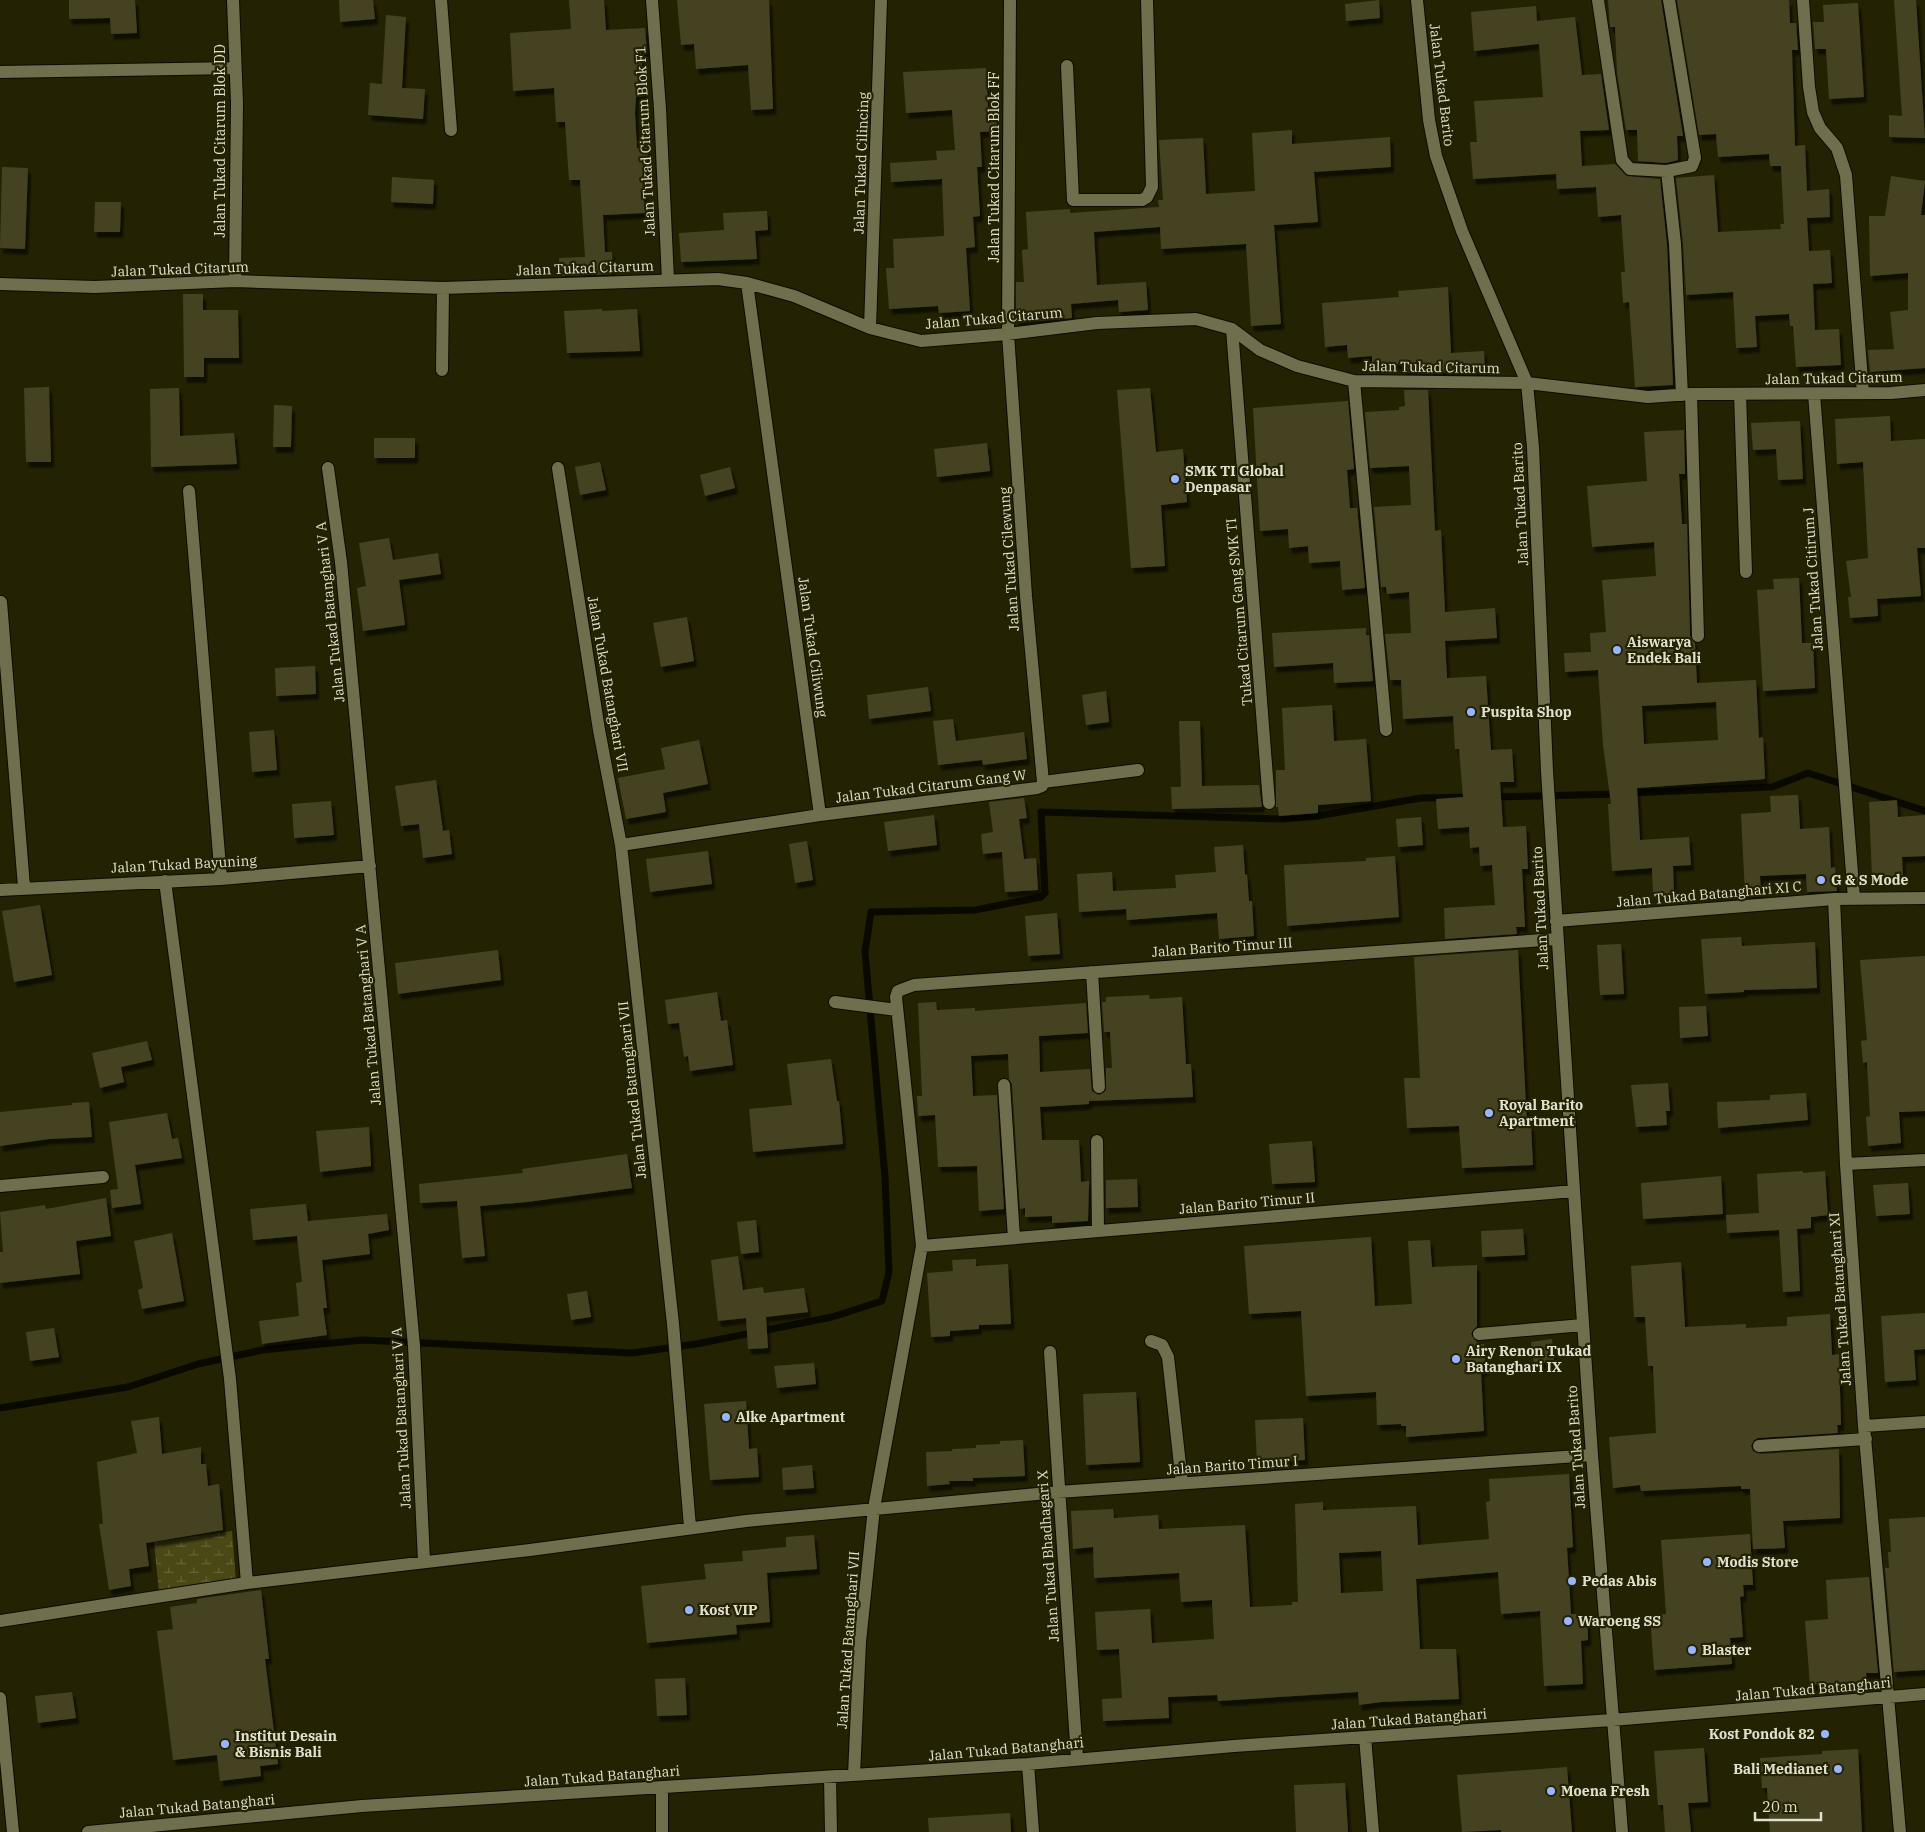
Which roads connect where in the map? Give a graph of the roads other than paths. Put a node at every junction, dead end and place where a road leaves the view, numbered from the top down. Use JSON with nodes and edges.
{"nodes":[{"id":1,"x":233,"y":0,"type":"edge"},
{"id":2,"x":441,"y":0,"type":"edge"},
{"id":3,"x":652,"y":0,"type":"edge"},
{"id":4,"x":881,"y":0,"type":"edge"},
{"id":5,"x":1010,"y":0,"type":"edge"},
{"id":6,"x":1147,"y":0,"type":"edge"},
{"id":7,"x":1417,"y":0,"type":"edge"},
{"id":8,"x":1598,"y":0,"type":"edge"},
{"id":9,"x":1669,"y":0,"type":"edge"},
{"id":10,"x":1803,"y":0,"type":"edge"},
{"id":11,"x":1068,"y":66,"type":"dead end"},
{"id":12,"x":235,"y":68,"type":"junction"},
{"id":13,"x":0,"y":72,"type":"edge"},
{"id":14,"x":450,"y":130,"type":"dead end"},
{"id":15,"x":1667,"y":170,"type":"junction"},
{"id":16,"x":668,"y":280,"type":"junction"},
{"id":17,"x":235,"y":281,"type":"junction"},
{"id":18,"x":747,"y":283,"type":"junction"},
{"id":19,"x":0,"y":284,"type":"edge"},
{"id":20,"x":443,"y":288,"type":"junction"},
{"id":21,"x":870,"y":328,"type":"junction"},
{"id":22,"x":1232,"y":329,"type":"junction"},
{"id":23,"x":1008,"y":334,"type":"junction"},
{"id":24,"x":442,"y":370,"type":"dead end"},
{"id":25,"x":1354,"y":381,"type":"junction"},
{"id":26,"x":1527,"y":383,"type":"junction"},
{"id":27,"x":1925,"y":390,"type":"edge"},
{"id":28,"x":1740,"y":394,"type":"junction"},
{"id":29,"x":1814,"y":394,"type":"junction"},
{"id":30,"x":1863,"y":394,"type":"junction"},
{"id":31,"x":1686,"y":395,"type":"junction"},
{"id":32,"x":328,"y":468,"type":"dead end"},
{"id":33,"x":558,"y":468,"type":"dead end"},
{"id":34,"x":189,"y":491,"type":"dead end"},
{"id":35,"x":1746,"y":572,"type":"dead end"},
{"id":36,"x":1,"y":602,"type":"edge"},
{"id":37,"x":1698,"y":636,"type":"dead end"},
{"id":38,"x":3,"y":678,"type":"edge"},
{"id":39,"x":1386,"y":730,"type":"dead end"},
{"id":40,"x":1138,"y":770,"type":"dead end"},
{"id":41,"x":1042,"y":782,"type":"junction"},
{"id":42,"x":1269,"y":803,"type":"dead end"},
{"id":43,"x":820,"y":815,"type":"junction"},
{"id":44,"x":621,"y":845,"type":"junction"},
{"id":45,"x":370,"y":866,"type":"junction"},
{"id":46,"x":221,"y":879,"type":"junction"},
{"id":47,"x":164,"y":881,"type":"junction"},
{"id":48,"x":24,"y":887,"type":"junction"},
{"id":49,"x":0,"y":890,"type":"edge"},
{"id":50,"x":1854,"y":898,"type":"junction"},
{"id":51,"x":1925,"y":898,"type":"edge"},
{"id":52,"x":1834,"y":899,"type":"junction"},
{"id":53,"x":1556,"y":921,"type":"junction"},
{"id":54,"x":1557,"y":939,"type":"junction"},
{"id":55,"x":1092,"y":972,"type":"junction"},
{"id":56,"x":835,"y":1002,"type":"dead end"},
{"id":57,"x":896,"y":1004,"type":"junction"},
{"id":58,"x":1004,"y":1085,"type":"dead end"},
{"id":59,"x":1099,"y":1087,"type":"dead end"},
{"id":60,"x":1097,"y":1141,"type":"dead end"},
{"id":61,"x":1925,"y":1160,"type":"edge"},
{"id":62,"x":1846,"y":1164,"type":"junction"},
{"id":63,"x":103,"y":1177,"type":"dead end"},
{"id":64,"x":0,"y":1186,"type":"edge"},
{"id":65,"x":1574,"y":1191,"type":"junction"},
{"id":66,"x":1098,"y":1231,"type":"junction"},
{"id":67,"x":1014,"y":1238,"type":"junction"},
{"id":68,"x":922,"y":1246,"type":"junction"},
{"id":69,"x":1583,"y":1325,"type":"junction"},
{"id":70,"x":1479,"y":1334,"type":"dead end"},
{"id":71,"x":1151,"y":1341,"type":"dead end"},
{"id":72,"x":1050,"y":1352,"type":"dead end"},
{"id":73,"x":1925,"y":1422,"type":"edge"},
{"id":74,"x":1864,"y":1426,"type":"junction"},
{"id":75,"x":1866,"y":1439,"type":"junction"},
{"id":76,"x":1759,"y":1446,"type":"dead end"},
{"id":77,"x":1592,"y":1455,"type":"junction"},
{"id":78,"x":1182,"y":1483,"type":"junction"},
{"id":79,"x":1058,"y":1492,"type":"junction"},
{"id":80,"x":874,"y":1508,"type":"junction"},
{"id":81,"x":690,"y":1528,"type":"junction"},
{"id":82,"x":424,"y":1561,"type":"junction"},
{"id":83,"x":247,"y":1583,"type":"junction"},
{"id":84,"x":0,"y":1621,"type":"edge"},
{"id":85,"x":1925,"y":1694,"type":"edge"},
{"id":86,"x":1890,"y":1697,"type":"junction"},
{"id":87,"x":0,"y":1698,"type":"edge"},
{"id":88,"x":1612,"y":1720,"type":"junction"},
{"id":89,"x":1365,"y":1738,"type":"junction"},
{"id":90,"x":1077,"y":1758,"type":"junction"},
{"id":91,"x":1028,"y":1764,"type":"junction"},
{"id":92,"x":854,"y":1775,"type":"junction"},
{"id":93,"x":830,"y":1778,"type":"junction"},
{"id":94,"x":662,"y":1787,"type":"junction"},
{"id":95,"x":13,"y":1832,"type":"edge"},
{"id":96,"x":88,"y":1832,"type":"edge"},
{"id":97,"x":662,"y":1832,"type":"edge"},
{"id":98,"x":831,"y":1832,"type":"edge"},
{"id":99,"x":1033,"y":1832,"type":"edge"},
{"id":100,"x":1373,"y":1832,"type":"edge"},
{"id":101,"x":1622,"y":1832,"type":"edge"},
{"id":102,"x":1900,"y":1832,"type":"edge"}],
"edges":[{"from":1,"to":12,"type":"street","name":"Jalan Tukad Citarum Blok DD"},
{"from":2,"to":14,"type":"street"},
{"from":3,"to":16,"type":"street","name":"Jalan Tukad Citarum Blok F1"},
{"from":4,"to":21,"type":"street","name":"Jalan Tukad Cilincing"},
{"from":5,"to":23,"type":"street","name":"Jalan Tukad Citarum Blok FF"},
{"from":6,"to":11,"type":"street"},
{"from":7,"to":26,"type":"street","name":"Jalan Tukad Barito"},
{"from":8,"to":15,"type":"street"},
{"from":9,"to":15,"type":"street"},
{"from":10,"to":30,"type":"street"},
{"from":12,"to":13,"type":"street"},
{"from":12,"to":17,"type":"street","name":"Jalan Tukad Citarum Blok DD"},
{"from":15,"to":31,"type":"street"},
{"from":16,"to":18,"type":"street","name":"Jalan Tukad Citarum"},
{"from":16,"to":20,"type":"street","name":"Jalan Tukad Citarum"},
{"from":17,"to":19,"type":"street","name":"Jalan Tukad Citarum"},
{"from":17,"to":20,"type":"street","name":"Jalan Tukad Citarum"},
{"from":18,"to":21,"type":"street","name":"Jalan Tukad Citarum"},
{"from":18,"to":43,"type":"street","name":"Jalan Tukad Ciliwung"},
{"from":20,"to":24,"type":"street"},
{"from":21,"to":23,"type":"street","name":"Jalan Tukad Citarum"},
{"from":22,"to":23,"type":"street","name":"Jalan Tukad Citarum"},
{"from":22,"to":25,"type":"street","name":"Jalan Tukad Citarum"},
{"from":22,"to":42,"type":"street","name":"Tukad Citarum Gang SMK TI"},
{"from":23,"to":41,"type":"street","name":"Jalan Tukad Cilewung"},
{"from":25,"to":26,"type":"street","name":"Jalan Tukad Citarum"},
{"from":25,"to":39,"type":"street"},
{"from":26,"to":31,"type":"street","name":"Jalan Tukad Citarum"},
{"from":26,"to":53,"type":"street","name":"Jalan Tukad Barito"},
{"from":27,"to":30,"type":"street","name":"Jalan Tukad Citarum"},
{"from":28,"to":29,"type":"street","name":"Jalan Tukad Citarum"},
{"from":28,"to":31,"type":"street","name":"Jalan Tukad Citarum"},
{"from":28,"to":35,"type":"street"},
{"from":29,"to":30,"type":"street","name":"Jalan Tukad Citarum"},
{"from":29,"to":50,"type":"street","name":"Jalan Tukad Citirum J"},
{"from":31,"to":37,"type":"street"},
{"from":32,"to":45,"type":"street","name":"Jalan Tukad Batanghari V A"},
{"from":33,"to":44,"type":"street","name":"Jalan Tukad Batanghari VII"},
{"from":34,"to":46,"type":"street"},
{"from":36,"to":38,"type":"street"},
{"from":38,"to":48,"type":"street"},
{"from":40,"to":41,"type":"street","name":"Jalan Tukad Citarum Gang W"},
{"from":41,"to":43,"type":"street","name":"Jalan Tukad Citarum Gang W"},
{"from":43,"to":44,"type":"street"},
{"from":44,"to":81,"type":"street","name":"Jalan Tukad Batanghari VII"},
{"from":45,"to":46,"type":"street","name":"Jalan Tukad Bayuning"},
{"from":45,"to":82,"type":"street","name":"Jalan Tukad Batanghari V A"},
{"from":46,"to":47,"type":"street","name":"Jalan Tukad Bayuning"},
{"from":47,"to":48,"type":"street","name":"Jalan Tukad Bayuning"},
{"from":47,"to":83,"type":"street"},
{"from":48,"to":49,"type":"street","name":"Jalan Tukad Bayuning"},
{"from":50,"to":51,"type":"street","name":"Jalan Tukad Batanghari XI C"},
{"from":50,"to":52,"type":"street","name":"Jalan Tukad Batanghari XI C"},
{"from":52,"to":53,"type":"street","name":"Jalan Tukad Batanghari XI C"},
{"from":52,"to":62,"type":"street","name":"Jalan Tukad Batanghari XI"},
{"from":53,"to":54,"type":"street","name":"Jalan Tukad Barito"},
{"from":54,"to":55,"type":"street","name":"Jalan Barito Timur III"},
{"from":54,"to":65,"type":"street","name":"Jalan Tukad Barito"},
{"from":55,"to":57,"type":"street","name":"Jalan Barito Timur III"},
{"from":55,"to":59,"type":"street"},
{"from":56,"to":57,"type":"street"},
{"from":57,"to":68,"type":"street","name":"Jalan Tukad Batanghari VII"},
{"from":58,"to":67,"type":"street"},
{"from":60,"to":66,"type":"street"},
{"from":61,"to":62,"type":"street"},
{"from":62,"to":74,"type":"street","name":"Jalan Tukad Batanghari XI"},
{"from":63,"to":64,"type":"street"},
{"from":65,"to":66,"type":"street","name":"Jalan Barito Timur II"},
{"from":65,"to":69,"type":"street","name":"Jalan Tukad Barito"},
{"from":66,"to":67,"type":"street","name":"Jalan Barito Timur II"},
{"from":67,"to":68,"type":"street","name":"Jalan Barito Timur II"},
{"from":68,"to":80,"type":"street","name":"Jalan Tukad Batanghari VII"},
{"from":69,"to":70,"type":"street"},
{"from":69,"to":77,"type":"street","name":"Jalan Tukad Barito"},
{"from":71,"to":78,"type":"street"},
{"from":72,"to":79,"type":"street","name":"Jalan Tukad Bhadhagari X"},
{"from":73,"to":74,"type":"street"},
{"from":74,"to":75,"type":"street","name":"Jalan Tukad Batanghari XI"},
{"from":75,"to":76,"type":"street"},
{"from":75,"to":86,"type":"street","name":"Jalan Tukad Batanghari XI"},
{"from":77,"to":78,"type":"street","name":"Jalan Barito Timur I"},
{"from":77,"to":88,"type":"street","name":"Jalan Tukad Barito"},
{"from":78,"to":79,"type":"street","name":"Jalan Barito Timur I"},
{"from":79,"to":80,"type":"street","name":"Jalan Barito Timur I"},
{"from":79,"to":90,"type":"street","name":"Jalan Tukad Bhadhagari X"},
{"from":80,"to":81,"type":"street"},
{"from":80,"to":92,"type":"street","name":"Jalan Tukad Batanghari VII"},
{"from":81,"to":82,"type":"street"},
{"from":82,"to":83,"type":"street"},
{"from":83,"to":84,"type":"street"},
{"from":85,"to":86,"type":"street","name":"Jalan Tukad Batanghari"},
{"from":86,"to":88,"type":"street","name":"Jalan Tukad Batanghari"},
{"from":86,"to":102,"type":"street","name":"Jalan Tukad Batanghari XI"},
{"from":87,"to":95,"type":"street"},
{"from":88,"to":89,"type":"street","name":"Jalan Tukad Batanghari"},
{"from":88,"to":101,"type":"street","name":"Jalan Tukad Barito"},
{"from":89,"to":90,"type":"street","name":"Jalan Tukad Batanghari"},
{"from":89,"to":100,"type":"street"},
{"from":90,"to":91,"type":"street","name":"Jalan Tukad Batanghari"},
{"from":91,"to":92,"type":"street","name":"Jalan Tukad Batanghari"},
{"from":91,"to":99,"type":"street"},
{"from":92,"to":93,"type":"street","name":"Jalan Tukad Batanghari"},
{"from":93,"to":94,"type":"street","name":"Jalan Tukad Batanghari"},
{"from":93,"to":98,"type":"street"},
{"from":94,"to":96,"type":"street","name":"Jalan Tukad Batanghari"},
{"from":94,"to":97,"type":"street"}]}
